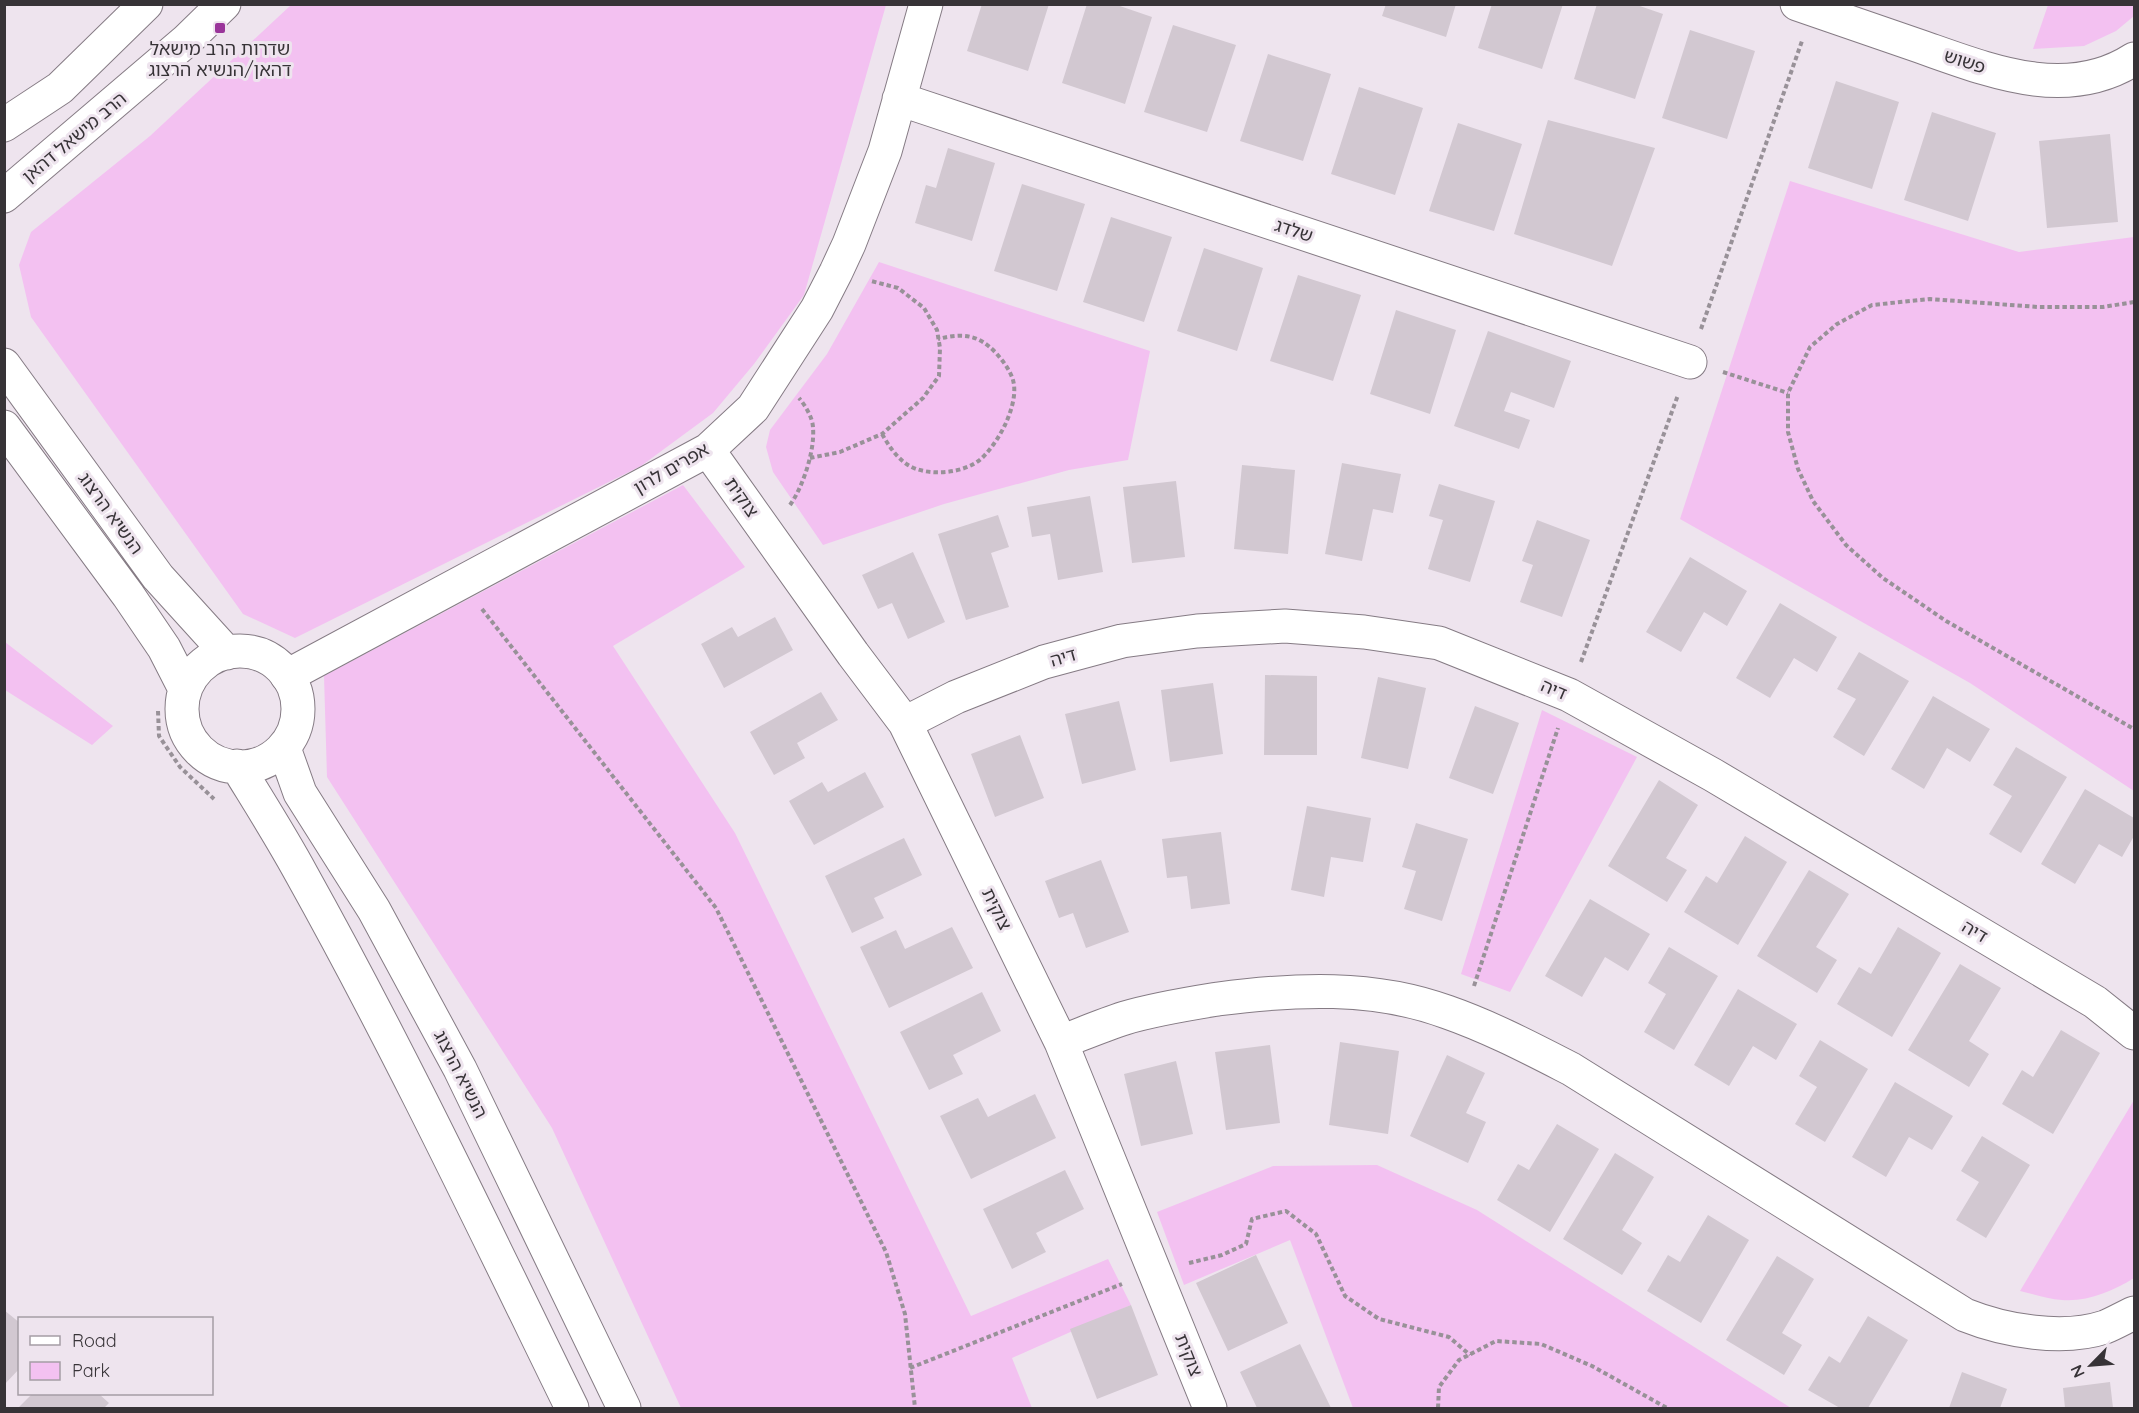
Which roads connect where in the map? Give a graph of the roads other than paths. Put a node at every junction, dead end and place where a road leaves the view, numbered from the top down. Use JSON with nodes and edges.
{"nodes":[{"id":1,"x":146,"y":4,"type":"edge"},
{"id":2,"x":224,"y":4,"type":"edge"},
{"id":3,"x":926,"y":4,"type":"edge"},
{"id":4,"x":1805,"y":7,"type":"edge"},
{"id":5,"x":2134,"y":59,"type":"edge"},
{"id":6,"x":899,"y":99,"type":"junction"},
{"id":7,"x":4,"y":125,"type":"edge"},
{"id":8,"x":4,"y":196,"type":"edge"},
{"id":9,"x":1690,"y":362,"type":"road end"},
{"id":10,"x":4,"y":365,"type":"edge"},
{"id":11,"x":4,"y":427,"type":"edge"},
{"id":12,"x":708,"y":450,"type":"junction"},
{"id":13,"x":227,"y":652,"type":"junction"},
{"id":14,"x":287,"y":676,"type":"junction"},
{"id":15,"x":185,"y":689,"type":"junction"},
{"id":16,"x":904,"y":723,"type":"junction"},
{"id":17,"x":284,"y":748,"type":"junction"},
{"id":18,"x":237,"y":766,"type":"junction"},
{"id":19,"x":2134,"y":1033,"type":"edge"},
{"id":20,"x":1060,"y":1042,"type":"junction"},
{"id":21,"x":2134,"y":1313,"type":"edge"},
{"id":22,"x":572,"y":1408,"type":"edge"},
{"id":23,"x":624,"y":1408,"type":"edge"},
{"id":24,"x":1210,"y":1408,"type":"edge"}],
"edges":[{"from":1,"to":7,"type":"street"},
{"from":2,"to":8,"type":"street","name":"הרב מישאל דהאן"},
{"from":3,"to":6,"type":"street","name":"אפרים לרון"},
{"from":4,"to":5,"type":"street","name":"פשוש"},
{"from":6,"to":9,"type":"street","name":"שלדג"},
{"from":6,"to":12,"type":"street","name":"אפרים לרון"},
{"from":10,"to":13,"type":"street","name":"הנשיא הרצוג"},
{"from":11,"to":15,"type":"street","name":"הנשיא הרצוג"},
{"from":12,"to":14,"type":"street","name":"אפרים לרון"},
{"from":12,"to":16,"type":"street","name":"צוקית"},
{"from":13,"to":14,"type":"street"},
{"from":13,"to":15,"type":"street"},
{"from":14,"to":17,"type":"street"},
{"from":15,"to":18,"type":"street"},
{"from":16,"to":19,"type":"street","name":"דיה"},
{"from":16,"to":20,"type":"street","name":"צוקית"},
{"from":17,"to":18,"type":"street"},
{"from":17,"to":23,"type":"street","name":"הנשיא הרצוג"},
{"from":18,"to":22,"type":"street"},
{"from":20,"to":21,"type":"street"},
{"from":20,"to":24,"type":"street","name":"צוקית"}]}
